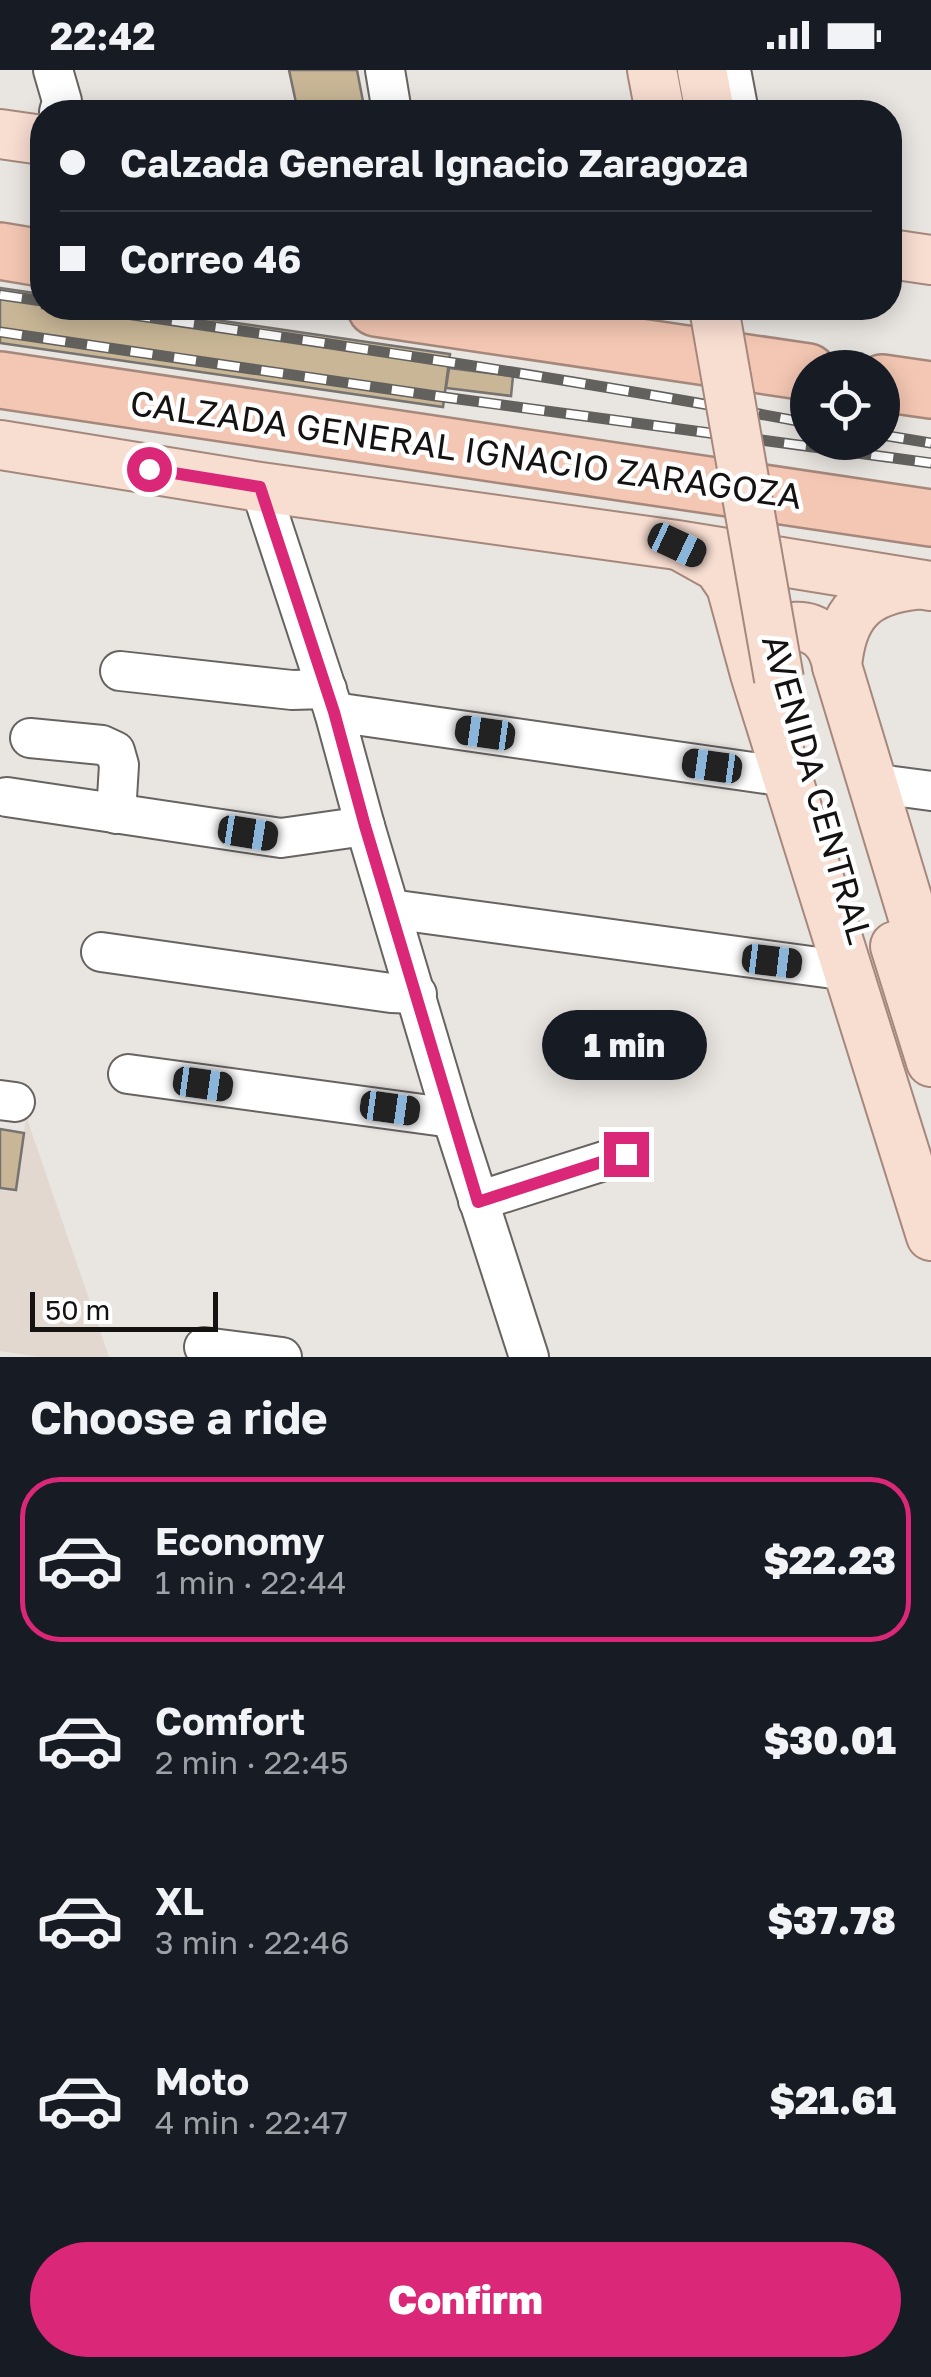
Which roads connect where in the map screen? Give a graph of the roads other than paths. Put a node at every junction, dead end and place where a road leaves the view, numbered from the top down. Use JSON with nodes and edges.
{"nodes":[{"id":1,"x":53,"y":70,"type":"edge"},
{"id":2,"x":385,"y":70,"type":"edge"},
{"id":3,"x":652,"y":70,"type":"edge"},
{"id":4,"x":674,"y":70,"type":"edge"},
{"id":5,"x":702,"y":70,"type":"edge"},
{"id":6,"x":731,"y":70,"type":"edge"},
{"id":7,"x":62,"y":100,"type":"edge"},
{"id":8,"x":390,"y":100,"type":"edge"},
{"id":9,"x":658,"y":100,"type":"edge"},
{"id":10,"x":679,"y":100,"type":"edge"},
{"id":11,"x":708,"y":100,"type":"edge"},
{"id":12,"x":737,"y":100,"type":"edge"},
{"id":13,"x":0,"y":134,"type":"edge"},
{"id":14,"x":30,"y":138,"type":"edge"},
{"id":15,"x":0,"y":251,"type":"edge"},
{"id":16,"x":30,"y":256,"type":"edge"},
{"id":17,"x":902,"y":256,"type":"edge"},
{"id":18,"x":931,"y":260,"type":"edge"},
{"id":19,"x":457,"y":320,"type":"edge"},
{"id":20,"x":718,"y":320,"type":"edge"},
{"id":21,"x":744,"y":320,"type":"edge"},
{"id":22,"x":790,"y":369,"type":"edge"},
{"id":23,"x":0,"y":380,"type":"edge"},
{"id":24,"x":900,"y":386,"type":"edge"},
{"id":25,"x":931,"y":390,"type":"edge"},
{"id":26,"x":748,"y":419,"type":"junction"},
{"id":27,"x":0,"y":446,"type":"edge"},
{"id":28,"x":260,"y":487,"type":"junction"},
{"id":29,"x":931,"y":518,"type":"edge"},
{"id":30,"x":677,"y":545,"type":"junction"},
{"id":31,"x":925,"y":585,"type":"edge"},
{"id":32,"x":120,"y":671,"type":"dead end"},
{"id":33,"x":795,"y":674,"type":"junction"},
{"id":34,"x":330,"y":700,"type":"junction"},
{"id":35,"x":30,"y":738,"type":"dead end"},
{"id":36,"x":787,"y":777,"type":"junction"},
{"id":37,"x":872,"y":783,"type":"junction"},
{"id":38,"x":931,"y":791,"type":"edge"},
{"id":39,"x":6,"y":797,"type":"dead end"},
{"id":40,"x":116,"y":814,"type":"junction"},
{"id":41,"x":365,"y":826,"type":"junction"},
{"id":42,"x":390,"y":909,"type":"junction"},
{"id":43,"x":100,"y":952,"type":"dead end"},
{"id":44,"x":848,"y":971,"type":"junction"},
{"id":45,"x":931,"y":974,"type":"edge"},
{"id":46,"x":417,"y":994,"type":"junction"},
{"id":47,"x":931,"y":1062,"type":"edge"},
{"id":48,"x":128,"y":1074,"type":"dead end"},
{"id":49,"x":452,"y":1118,"type":"junction"},
{"id":50,"x":626,"y":1154,"type":"dead end"},
{"id":51,"x":931,"y":1154,"type":"edge"},
{"id":52,"x":478,"y":1202,"type":"junction"},
{"id":53,"x":931,"y":1236,"type":"edge"},
{"id":54,"x":204,"y":1348,"type":"dead end"},
{"id":55,"x":282,"y":1357,"type":"edge"},
{"id":56,"x":528,"y":1357,"type":"edge"}],
"edges":[{"from":1,"to":7,"type":"street"},
{"from":2,"to":8,"type":"street"},
{"from":3,"to":9,"type":"main road"},
{"from":4,"to":10,"type":"main road"},
{"from":5,"to":11,"type":"main road"},
{"from":6,"to":12,"type":"street"},
{"from":13,"to":14,"type":"main road"},
{"from":15,"to":16,"type":"highway"},
{"from":17,"to":18,"type":"main road"},
{"from":19,"to":22,"type":"highway"},
{"from":20,"to":26,"type":"main road","bridge":true},
{"from":21,"to":26,"type":"main road"},
{"from":23,"to":29,"type":"highway","name":"CALZADA GENERAL IGNACIO ZARAGOZA"},
{"from":24,"to":25,"type":"highway"},
{"from":26,"to":33,"type":"main road","name":"AVENIDA CENTRAL","bridge":true},
{"from":27,"to":28,"type":"main road","name":"CALZADA GENERAL IGNACIO ZARAGOZA"},
{"from":28,"to":30,"type":"main road","name":"CALZADA GENERAL IGNACIO ZARAGOZA"},
{"from":28,"to":34,"type":"street"},
{"from":30,"to":31,"type":"main road","name":"CALZADA GENERAL IGNACIO ZARAGOZA"},
{"from":30,"to":33,"type":"main road","name":"AVENIDA CENTRAL"},
{"from":31,"to":33,"type":"main road","name":"AVENIDA CENTRAL"},
{"from":32,"to":34,"type":"street"},
{"from":33,"to":36,"type":"main road","name":"AVENIDA CENTRAL"},
{"from":33,"to":37,"type":"main road","name":"AVENIDA CENTRAL"},
{"from":33,"to":47,"type":"main road","name":"AVENIDA CENTRAL"},
{"from":33,"to":51,"type":"main road","name":"AVENIDA CENTRAL"},
{"from":34,"to":36,"type":"street"},
{"from":34,"to":41,"type":"street"},
{"from":35,"to":40,"type":"street"},
{"from":36,"to":44,"type":"main road","name":"AVENIDA CENTRAL"},
{"from":37,"to":38,"type":"street"},
{"from":37,"to":45,"type":"main road","name":"AVENIDA CENTRAL"},
{"from":39,"to":40,"type":"street"},
{"from":40,"to":41,"type":"street"},
{"from":41,"to":42,"type":"street"},
{"from":42,"to":44,"type":"street"},
{"from":42,"to":46,"type":"street"},
{"from":43,"to":46,"type":"street"},
{"from":44,"to":53,"type":"main road","name":"AVENIDA CENTRAL"},
{"from":46,"to":49,"type":"street"},
{"from":48,"to":49,"type":"street"},
{"from":49,"to":52,"type":"street"},
{"from":50,"to":52,"type":"street"},
{"from":52,"to":56,"type":"street"},
{"from":54,"to":55,"type":"street"}]}
